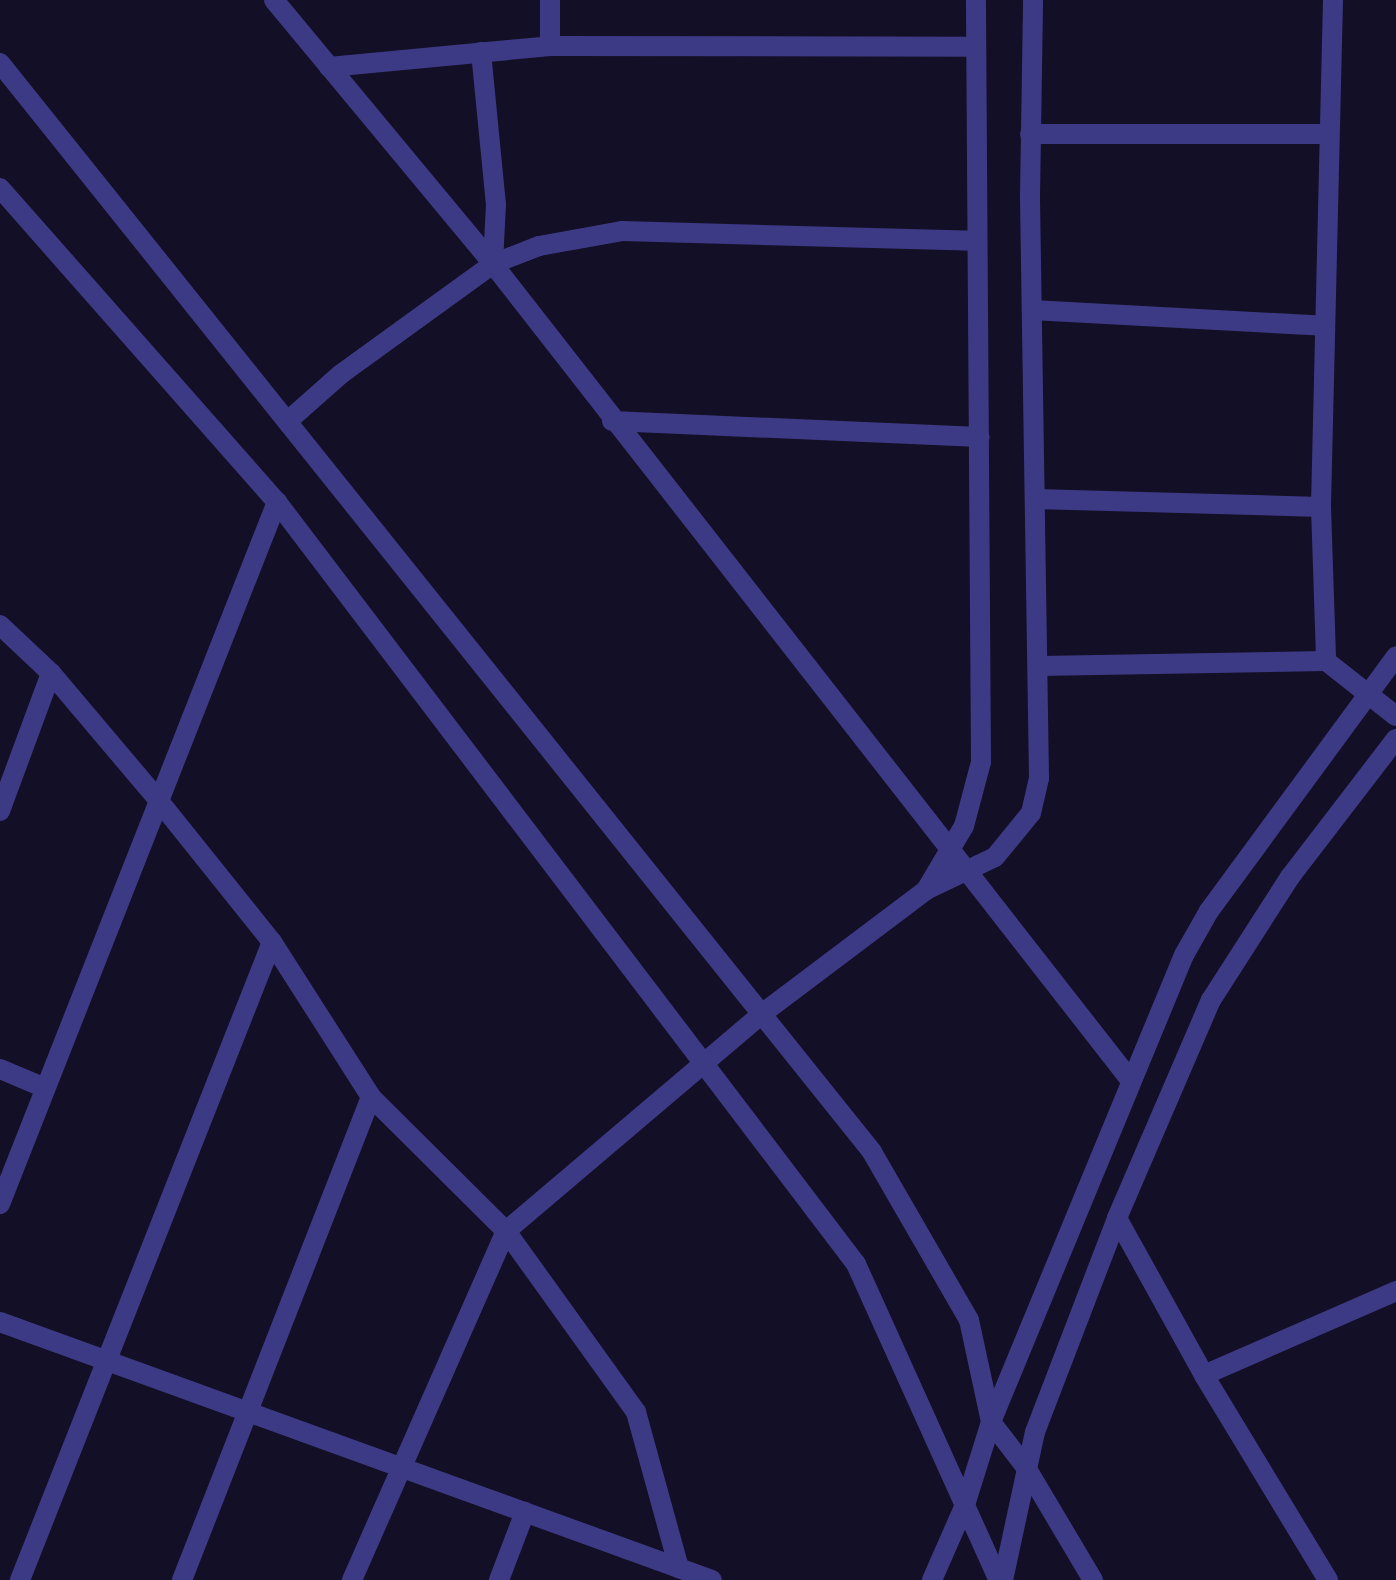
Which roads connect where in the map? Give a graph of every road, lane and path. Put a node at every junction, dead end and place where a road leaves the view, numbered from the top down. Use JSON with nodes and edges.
{"nodes":[{"id":1,"x":274,"y":0,"type":"edge"},
{"id":2,"x":550,"y":0,"type":"edge"},
{"id":3,"x":976,"y":0,"type":"edge"},
{"id":4,"x":1033,"y":0,"type":"edge"},
{"id":5,"x":1333,"y":0,"type":"edge"},
{"id":6,"x":550,"y":46,"type":"junction"},
{"id":7,"x":976,"y":47,"type":"junction"},
{"id":8,"x":481,"y":52,"type":"junction"},
{"id":9,"x":0,"y":63,"type":"edge"},
{"id":10,"x":329,"y":67,"type":"junction"},
{"id":11,"x":1030,"y":134,"type":"junction"},
{"id":12,"x":1329,"y":134,"type":"junction"},
{"id":13,"x":0,"y":188,"type":"edge"},
{"id":14,"x":974,"y":241,"type":"junction"},
{"id":15,"x":493,"y":264,"type":"junction"},
{"id":16,"x":1032,"y":310,"type":"junction"},
{"id":17,"x":1325,"y":326,"type":"junction"},
{"id":18,"x":289,"y":420,"type":"junction"},
{"id":19,"x":612,"y":421,"type":"junction"},
{"id":20,"x":980,"y":437,"type":"junction"},
{"id":21,"x":1035,"y":499,"type":"junction"},
{"id":22,"x":277,"y":502,"type":"junction"},
{"id":23,"x":1321,"y":507,"type":"junction"},
{"id":24,"x":0,"y":625,"type":"edge"},
{"id":25,"x":1396,"y":656,"type":"edge"},
{"id":26,"x":1326,"y":661,"type":"junction"},
{"id":27,"x":1039,"y":666,"type":"junction"},
{"id":28,"x":51,"y":673,"type":"junction"},
{"id":29,"x":1366,"y":697,"type":"junction"},
{"id":30,"x":1396,"y":716,"type":"edge"},
{"id":31,"x":1396,"y":739,"type":"edge"},
{"id":32,"x":159,"y":801,"type":"junction"},
{"id":33,"x":0,"y":811,"type":"edge"},
{"id":34,"x":951,"y":848,"type":"junction"},
{"id":35,"x":970,"y":873,"type":"junction"},
{"id":36,"x":926,"y":890,"type":"junction"},
{"id":37,"x":272,"y":942,"type":"junction"},
{"id":38,"x":763,"y":1013,"type":"junction"},
{"id":39,"x":704,"y":1067,"type":"junction"},
{"id":40,"x":0,"y":1069,"type":"edge"},
{"id":41,"x":1131,"y":1081,"type":"junction"},
{"id":42,"x":45,"y":1088,"type":"junction"},
{"id":43,"x":371,"y":1097,"type":"junction"},
{"id":44,"x":0,"y":1204,"type":"edge"},
{"id":45,"x":1117,"y":1218,"type":"junction"},
{"id":46,"x":506,"y":1231,"type":"junction"},
{"id":47,"x":1396,"y":1291,"type":"edge"},
{"id":48,"x":0,"y":1322,"type":"edge"},
{"id":49,"x":106,"y":1361,"type":"junction"},
{"id":50,"x":1204,"y":1375,"type":"junction"},
{"id":51,"x":248,"y":1412,"type":"junction"},
{"id":52,"x":991,"y":1422,"type":"junction"},
{"id":53,"x":402,"y":1468,"type":"junction"},
{"id":54,"x":1027,"y":1469,"type":"junction"},
{"id":55,"x":965,"y":1505,"type":"junction"},
{"id":56,"x":525,"y":1512,"type":"junction"},
{"id":57,"x":679,"y":1568,"type":"junction"},
{"id":58,"x":20,"y":1580,"type":"edge"},
{"id":59,"x":182,"y":1580,"type":"edge"},
{"id":60,"x":352,"y":1580,"type":"edge"},
{"id":61,"x":499,"y":1580,"type":"edge"},
{"id":62,"x":712,"y":1580,"type":"edge"},
{"id":63,"x":932,"y":1580,"type":"edge"},
{"id":64,"x":1001,"y":1580,"type":"edge"},
{"id":65,"x":1093,"y":1580,"type":"edge"},
{"id":66,"x":1328,"y":1580,"type":"edge"}],
"edges":[{"from":1,"to":10,"type":"street"},
{"from":2,"to":6,"type":"street"},
{"from":3,"to":7,"type":"street"},
{"from":4,"to":11,"type":"street"},
{"from":5,"to":12,"type":"street"},
{"from":6,"to":7,"type":"street"},
{"from":6,"to":8,"type":"street"},
{"from":7,"to":14,"type":"street"},
{"from":8,"to":10,"type":"street"},
{"from":8,"to":15,"type":"street"},
{"from":9,"to":18,"type":"street"},
{"from":10,"to":15,"type":"street"},
{"from":11,"to":12,"type":"street"},
{"from":11,"to":16,"type":"street"},
{"from":12,"to":17,"type":"street"},
{"from":13,"to":22,"type":"street"},
{"from":14,"to":15,"type":"street"},
{"from":14,"to":20,"type":"street"},
{"from":15,"to":18,"type":"street"},
{"from":15,"to":19,"type":"street"},
{"from":16,"to":17,"type":"street"},
{"from":16,"to":21,"type":"street"},
{"from":17,"to":23,"type":"street"},
{"from":18,"to":38,"type":"street"},
{"from":19,"to":20,"type":"street"},
{"from":19,"to":34,"type":"street"},
{"from":20,"to":34,"type":"street"},
{"from":21,"to":23,"type":"street"},
{"from":21,"to":27,"type":"street"},
{"from":22,"to":32,"type":"street"},
{"from":22,"to":39,"type":"street"},
{"from":23,"to":26,"type":"street"},
{"from":24,"to":28,"type":"street"},
{"from":25,"to":29,"type":"street"},
{"from":26,"to":27,"type":"street"},
{"from":26,"to":29,"type":"street"},
{"from":27,"to":35,"type":"street"},
{"from":28,"to":32,"type":"street"},
{"from":28,"to":33,"type":"street"},
{"from":29,"to":30,"type":"street"},
{"from":29,"to":41,"type":"street"},
{"from":31,"to":45,"type":"street"},
{"from":32,"to":37,"type":"street"},
{"from":32,"to":42,"type":"street"},
{"from":34,"to":35,"type":"street"},
{"from":34,"to":36,"type":"street"},
{"from":35,"to":36,"type":"street"},
{"from":35,"to":41,"type":"street"},
{"from":36,"to":38,"type":"street"},
{"from":37,"to":43,"type":"street"},
{"from":37,"to":49,"type":"street"},
{"from":38,"to":39,"type":"street"},
{"from":38,"to":52,"type":"street"},
{"from":39,"to":46,"type":"street"},
{"from":39,"to":55,"type":"street"},
{"from":40,"to":42,"type":"street"},
{"from":41,"to":52,"type":"street"},
{"from":42,"to":44,"type":"street"},
{"from":43,"to":46,"type":"street"},
{"from":43,"to":51,"type":"street"},
{"from":45,"to":50,"type":"street"},
{"from":45,"to":54,"type":"street"},
{"from":46,"to":53,"type":"street"},
{"from":46,"to":57,"type":"street"},
{"from":47,"to":50,"type":"street"},
{"from":48,"to":49,"type":"street"},
{"from":49,"to":51,"type":"street"},
{"from":49,"to":58,"type":"street"},
{"from":50,"to":66,"type":"street"},
{"from":51,"to":53,"type":"street"},
{"from":51,"to":59,"type":"street"},
{"from":52,"to":54,"type":"street"},
{"from":52,"to":55,"type":"street"},
{"from":53,"to":56,"type":"street"},
{"from":53,"to":60,"type":"street"},
{"from":54,"to":64,"type":"street"},
{"from":54,"to":65,"type":"street"},
{"from":55,"to":63,"type":"street"},
{"from":55,"to":64,"type":"street"},
{"from":56,"to":57,"type":"street"},
{"from":56,"to":61,"type":"street"},
{"from":57,"to":62,"type":"street"}]}
